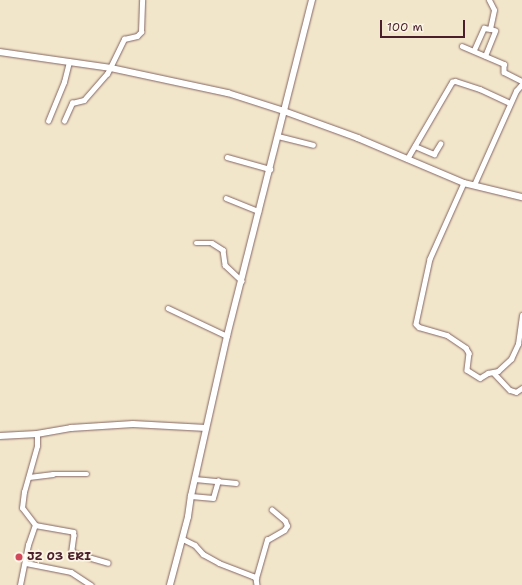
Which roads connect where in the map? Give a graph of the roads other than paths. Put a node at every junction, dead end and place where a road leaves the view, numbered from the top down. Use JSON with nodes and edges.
{"nodes":[{"id":1,"x":142,"y":0,"type":"edge"},
{"id":2,"x":312,"y":0,"type":"edge"},
{"id":3,"x":489,"y":0,"type":"edge"},
{"id":4,"x":490,"y":29,"type":"junction"},
{"id":5,"x":462,"y":46,"type":"dead end"},
{"id":6,"x":474,"y":50,"type":"junction"},
{"id":7,"x":0,"y":52,"type":"edge"},
{"id":8,"x":485,"y":56,"type":"junction"},
{"id":9,"x":69,"y":62,"type":"junction"},
{"id":10,"x":111,"y":68,"type":"junction"},
{"id":11,"x":522,"y":81,"type":"edge"},
{"id":12,"x":522,"y":84,"type":"edge"},
{"id":13,"x":510,"y":103,"type":"junction"},
{"id":14,"x":284,"y":111,"type":"junction"},
{"id":15,"x":48,"y":121,"type":"dead end"},
{"id":16,"x":64,"y":121,"type":"dead end"},
{"id":17,"x":278,"y":136,"type":"junction"},
{"id":18,"x":440,"y":144,"type":"dead end"},
{"id":19,"x":313,"y":145,"type":"dead end"},
{"id":20,"x":415,"y":146,"type":"junction"},
{"id":21,"x":227,"y":157,"type":"dead end"},
{"id":22,"x":407,"y":159,"type":"junction"},
{"id":23,"x":270,"y":170,"type":"junction"},
{"id":24,"x":464,"y":183,"type":"junction"},
{"id":25,"x":474,"y":185,"type":"junction"},
{"id":26,"x":522,"y":197,"type":"edge"},
{"id":27,"x":226,"y":198,"type":"dead end"},
{"id":28,"x":259,"y":211,"type":"junction"},
{"id":29,"x":196,"y":243,"type":"dead end"},
{"id":30,"x":242,"y":281,"type":"junction"},
{"id":31,"x":168,"y":308,"type":"dead end"},
{"id":32,"x":522,"y":315,"type":"edge"},
{"id":33,"x":228,"y":336,"type":"junction"},
{"id":34,"x":494,"y":372,"type":"junction"},
{"id":35,"x":522,"y":388,"type":"edge"},
{"id":36,"x":206,"y":428,"type":"junction"},
{"id":37,"x":37,"y":434,"type":"junction"},
{"id":38,"x":0,"y":436,"type":"edge"},
{"id":39,"x":88,"y":474,"type":"dead end"},
{"id":40,"x":29,"y":477,"type":"junction"},
{"id":41,"x":195,"y":479,"type":"junction"},
{"id":42,"x":218,"y":481,"type":"junction"},
{"id":43,"x":236,"y":483,"type":"dead end"},
{"id":44,"x":191,"y":496,"type":"junction"},
{"id":45,"x":272,"y":510,"type":"dead end"},
{"id":46,"x":35,"y":525,"type":"junction"},
{"id":47,"x":183,"y":539,"type":"junction"},
{"id":48,"x":26,"y":563,"type":"junction"},
{"id":49,"x":108,"y":563,"type":"dead end"},
{"id":50,"x":256,"y":578,"type":"junction"},
{"id":51,"x":20,"y":585,"type":"edge"},
{"id":52,"x":91,"y":585,"type":"edge"},
{"id":53,"x":170,"y":585,"type":"edge"},
{"id":54,"x":257,"y":585,"type":"edge"}],
"edges":[{"from":1,"to":10,"type":"street"},
{"from":2,"to":14,"type":"street"},
{"from":3,"to":4,"type":"street"},
{"from":4,"to":6,"type":"street"},
{"from":4,"to":8,"type":"street"},
{"from":5,"to":6,"type":"street"},
{"from":6,"to":8,"type":"street"},
{"from":7,"to":9,"type":"street"},
{"from":8,"to":11,"type":"street"},
{"from":9,"to":10,"type":"street"},
{"from":9,"to":15,"type":"street"},
{"from":10,"to":14,"type":"street"},
{"from":10,"to":16,"type":"street"},
{"from":12,"to":13,"type":"street"},
{"from":13,"to":20,"type":"street"},
{"from":13,"to":25,"type":"street"},
{"from":14,"to":17,"type":"street"},
{"from":14,"to":22,"type":"street"},
{"from":17,"to":19,"type":"street"},
{"from":17,"to":23,"type":"street"},
{"from":18,"to":20,"type":"street"},
{"from":20,"to":22,"type":"street"},
{"from":21,"to":23,"type":"street"},
{"from":22,"to":24,"type":"street"},
{"from":23,"to":28,"type":"street"},
{"from":24,"to":25,"type":"street"},
{"from":24,"to":34,"type":"street"},
{"from":25,"to":26,"type":"street"},
{"from":27,"to":28,"type":"street"},
{"from":28,"to":30,"type":"street"},
{"from":29,"to":30,"type":"street"},
{"from":30,"to":33,"type":"street"},
{"from":31,"to":33,"type":"street"},
{"from":32,"to":34,"type":"street"},
{"from":33,"to":36,"type":"street"},
{"from":34,"to":35,"type":"street"},
{"from":36,"to":37,"type":"street"},
{"from":36,"to":41,"type":"street"},
{"from":37,"to":38,"type":"street"},
{"from":37,"to":40,"type":"street"},
{"from":39,"to":40,"type":"street"},
{"from":40,"to":46,"type":"street"},
{"from":41,"to":42,"type":"street"},
{"from":41,"to":44,"type":"street"},
{"from":42,"to":43,"type":"street"},
{"from":42,"to":44,"type":"street"},
{"from":44,"to":47,"type":"street"},
{"from":45,"to":50,"type":"street"},
{"from":46,"to":48,"type":"street"},
{"from":46,"to":49,"type":"street"},
{"from":47,"to":50,"type":"street"},
{"from":47,"to":53,"type":"street"},
{"from":48,"to":51,"type":"street"},
{"from":48,"to":52,"type":"street"},
{"from":50,"to":54,"type":"street"}]}
